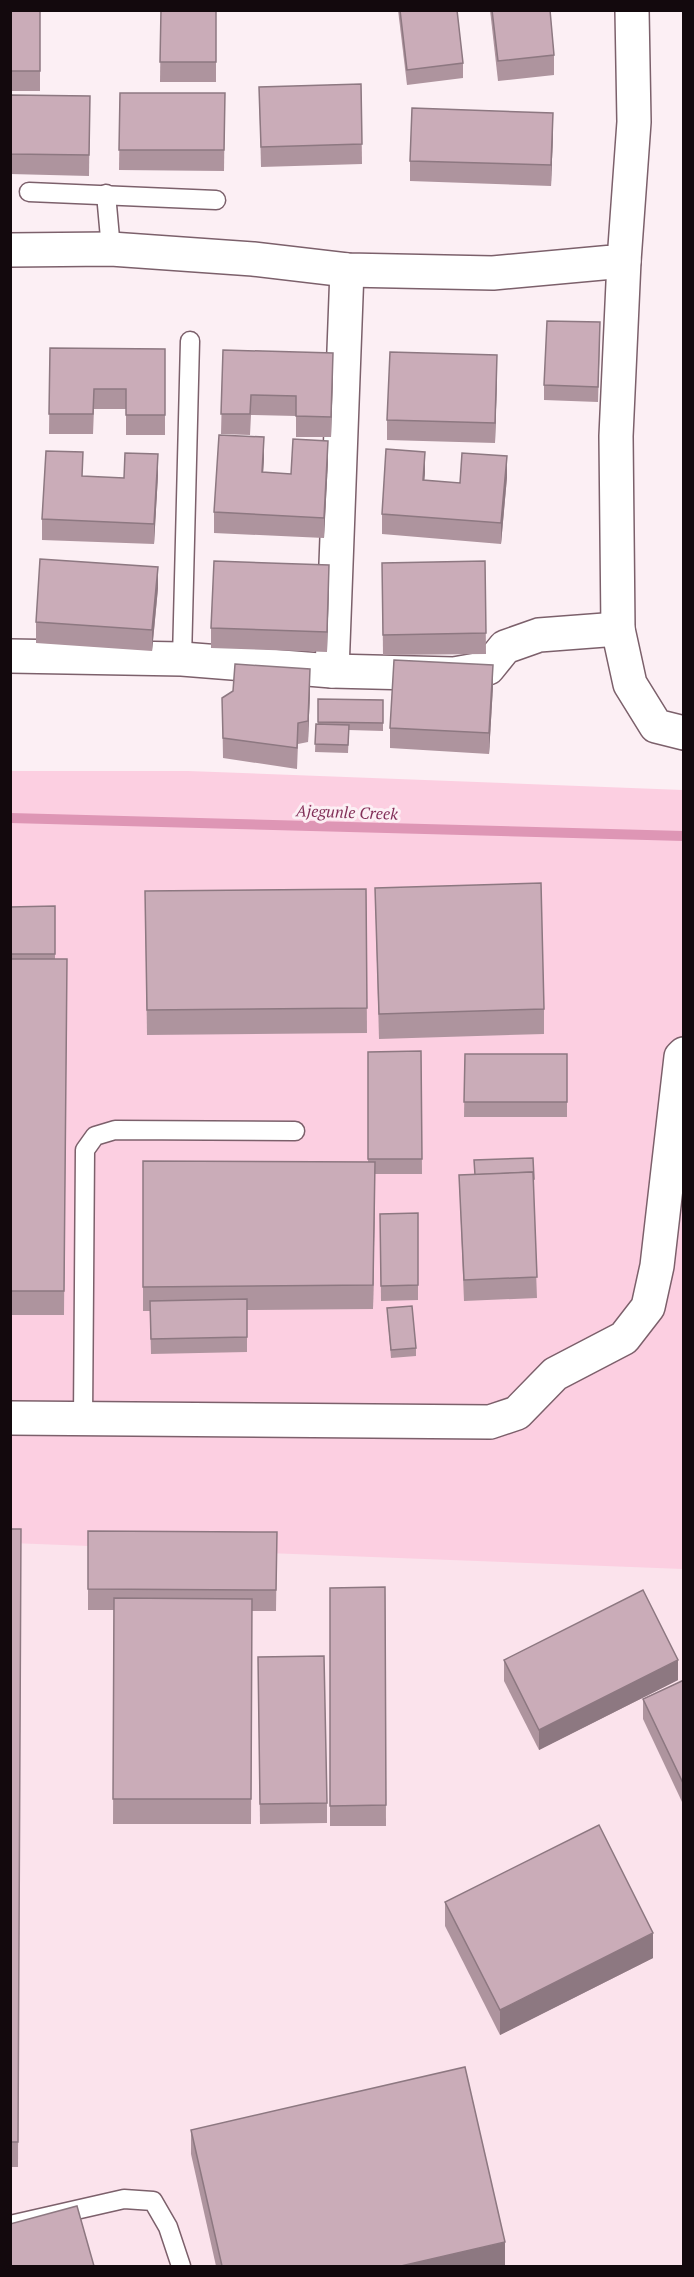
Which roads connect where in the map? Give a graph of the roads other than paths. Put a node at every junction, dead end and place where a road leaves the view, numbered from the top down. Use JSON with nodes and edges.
{"nodes":[{"id":1,"x":632,"y":10,"type":"edge"},
{"id":2,"x":28,"y":192,"type":"dead end"},
{"id":3,"x":106,"y":194,"type":"junction"},
{"id":4,"x":216,"y":200,"type":"dead end"},
{"id":5,"x":111,"y":249,"type":"junction"},
{"id":6,"x":10,"y":250,"type":"edge"},
{"id":7,"x":624,"y":261,"type":"junction"},
{"id":8,"x":347,"y":270,"type":"junction"},
{"id":9,"x":190,"y":341,"type":"dead end"},
{"id":10,"x":618,"y":629,"type":"junction"},
{"id":11,"x":10,"y":656,"type":"edge"},
{"id":12,"x":182,"y":659,"type":"junction"},
{"id":13,"x":332,"y":671,"type":"junction"},
{"id":14,"x":684,"y":733,"type":"edge"},
{"id":15,"x":684,"y":1054,"type":"edge"},
{"id":16,"x":295,"y":1131,"type":"dead end"},
{"id":17,"x":10,"y":1418,"type":"edge"},
{"id":18,"x":83,"y":1419,"type":"junction"},
{"id":19,"x":10,"y":2225,"type":"edge"},
{"id":20,"x":181,"y":2266,"type":"edge"}],
"edges":[{"from":1,"to":7,"type":"street"},
{"from":2,"to":3,"type":"lane"},
{"from":3,"to":4,"type":"lane"},
{"from":3,"to":5,"type":"lane"},
{"from":5,"to":6,"type":"street"},
{"from":5,"to":8,"type":"street"},
{"from":7,"to":8,"type":"street"},
{"from":7,"to":10,"type":"street"},
{"from":8,"to":13,"type":"street"},
{"from":9,"to":12,"type":"lane"},
{"from":10,"to":13,"type":"street"},
{"from":10,"to":14,"type":"street"},
{"from":11,"to":12,"type":"street"},
{"from":12,"to":13,"type":"street"},
{"from":15,"to":18,"type":"street"},
{"from":16,"to":18,"type":"lane"},
{"from":17,"to":18,"type":"street"},
{"from":19,"to":20,"type":"lane"}]}
